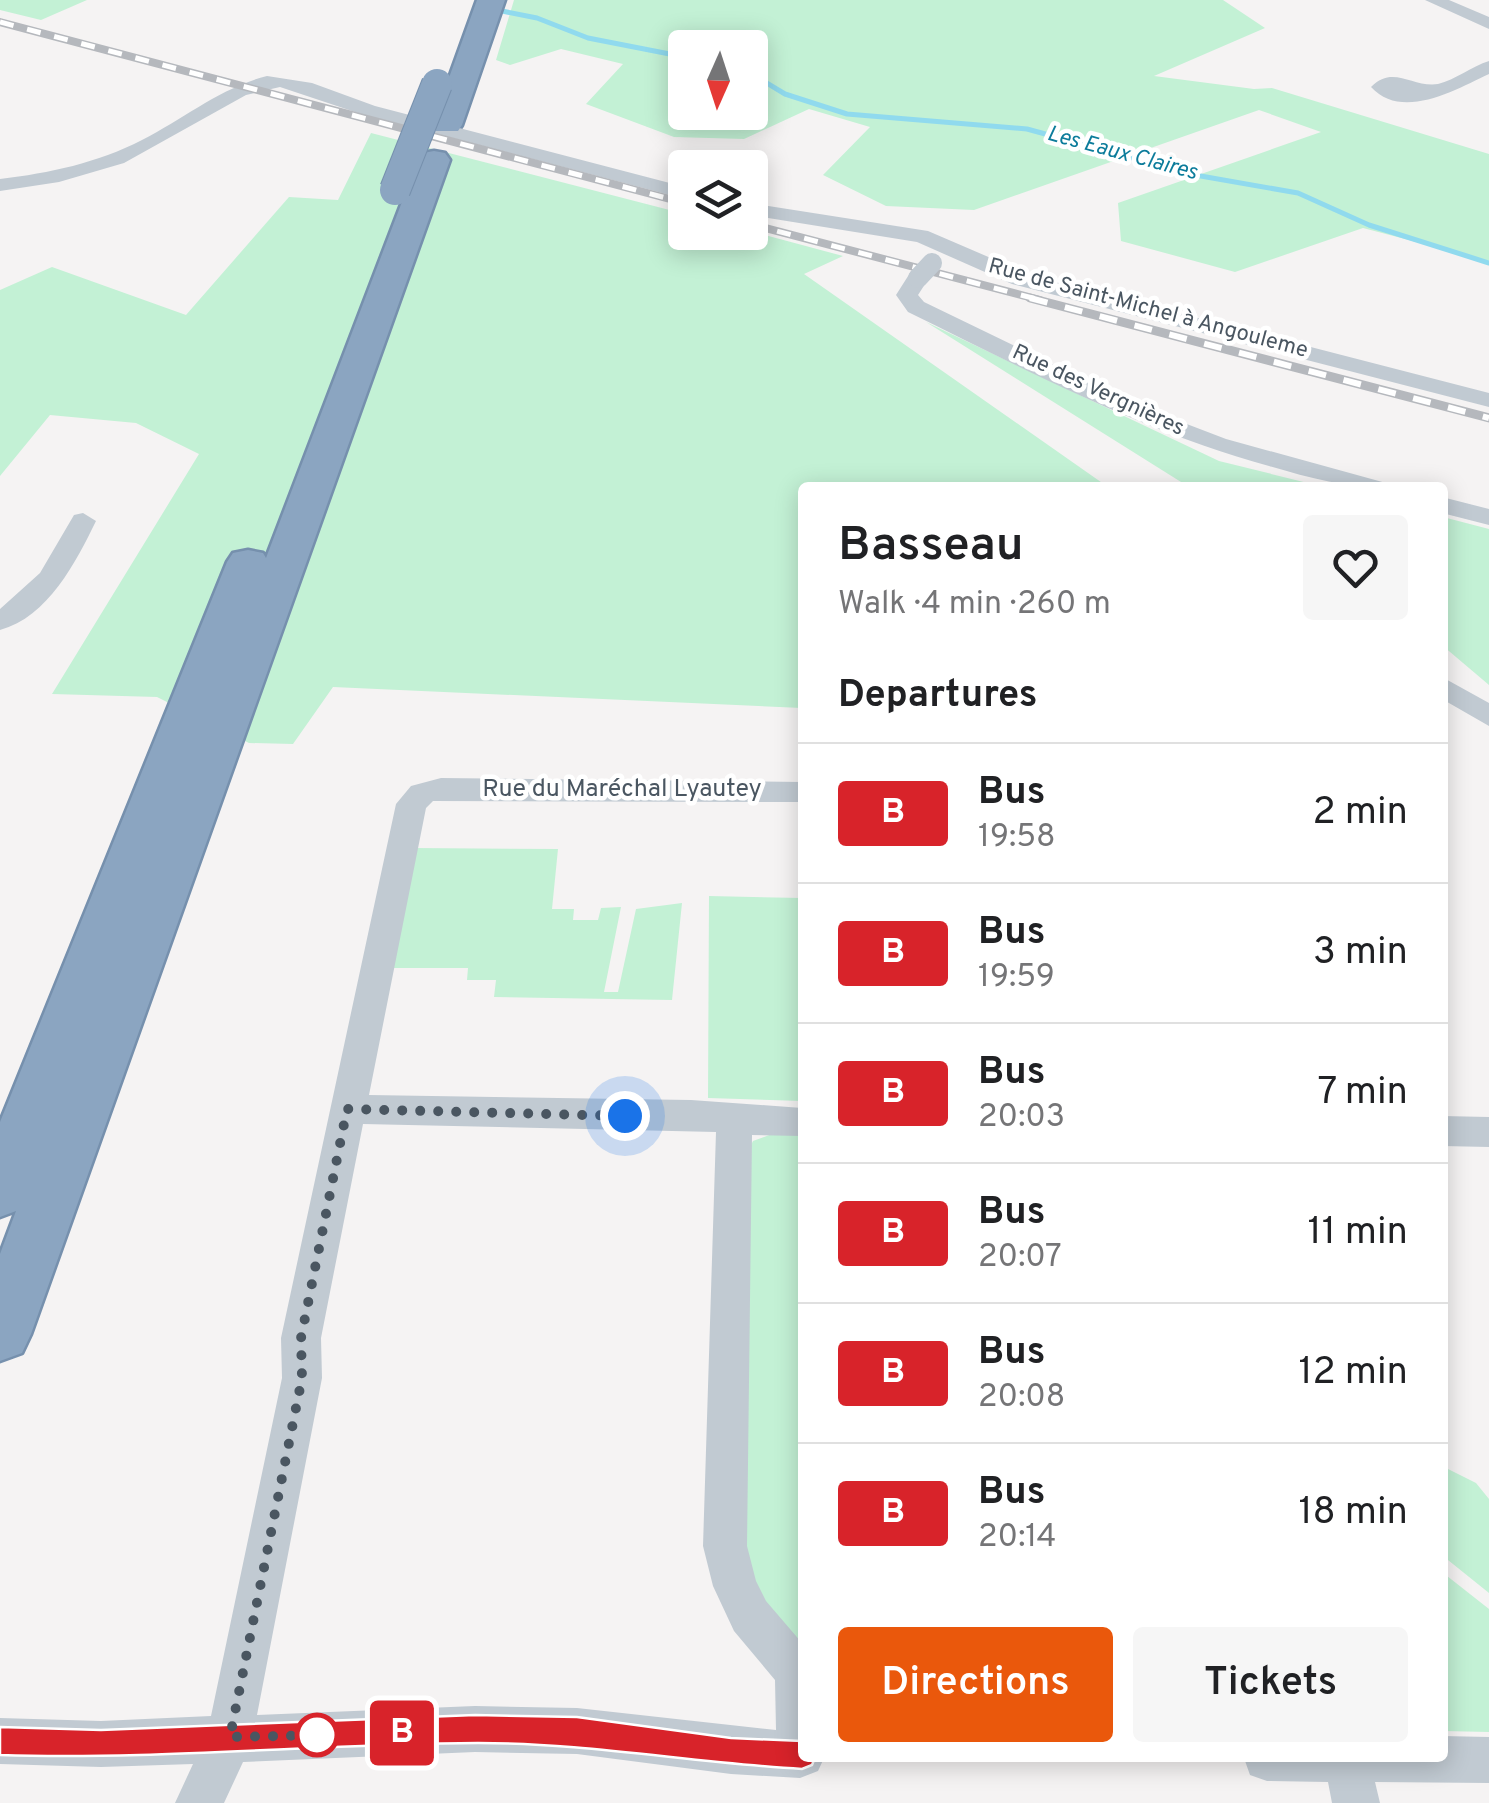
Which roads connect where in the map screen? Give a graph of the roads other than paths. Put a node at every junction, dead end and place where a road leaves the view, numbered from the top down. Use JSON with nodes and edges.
{"nodes":[{"id":1,"x":472,"y":0,"type":"edge"},
{"id":2,"x":492,"y":0,"type":"edge"},
{"id":3,"x":1436,"y":0,"type":"edge"},
{"id":4,"x":1489,"y":24,"type":"edge"},
{"id":5,"x":1489,"y":67,"type":"edge"},
{"id":6,"x":1432,"y":90,"type":"dead end"},
{"id":7,"x":0,"y":185,"type":"edge"},
{"id":8,"x":668,"y":189,"type":"edge"},
{"id":9,"x":768,"y":213,"type":"edge"},
{"id":10,"x":825,"y":224,"type":"junction"},
{"id":11,"x":1489,"y":400,"type":"edge"},
{"id":12,"x":1355,"y":482,"type":"edge"},
{"id":13,"x":1448,"y":506,"type":"edge"},
{"id":14,"x":1489,"y":516,"type":"edge"},
{"id":15,"x":82,"y":521,"type":"dead end"},
{"id":16,"x":0,"y":622,"type":"edge"},
{"id":17,"x":1448,"y":690,"type":"edge"},
{"id":18,"x":1489,"y":716,"type":"edge"},
{"id":19,"x":798,"y":792,"type":"edge"},
{"id":20,"x":347,"y":1109,"type":"junction"},
{"id":21,"x":734,"y":1120,"type":"junction"},
{"id":22,"x":798,"y":1122,"type":"edge"},
{"id":23,"x":1448,"y":1131,"type":"edge"},
{"id":24,"x":1489,"y":1132,"type":"edge"},
{"id":25,"x":0,"y":1193,"type":"edge"},
{"id":26,"x":0,"y":1334,"type":"edge"},
{"id":27,"x":798,"y":1694,"type":"edge"},
{"id":28,"x":230,"y":1737,"type":"junction"},
{"id":29,"x":0,"y":1741,"type":"edge"},
{"id":30,"x":798,"y":1755,"type":"edge"},
{"id":31,"x":1489,"y":1760,"type":"edge"},
{"id":32,"x":1289,"y":1762,"type":"edge"},
{"id":33,"x":1350,"y":1773,"type":"edge"},
{"id":34,"x":199,"y":1803,"type":"edge"}],
"edges":[{"from":1,"to":25,"type":"highway","bridge":true},
{"from":2,"to":26,"type":"highway"},
{"from":3,"to":4,"type":"street"},
{"from":5,"to":6,"type":"street"},
{"from":7,"to":8,"type":"street"},
{"from":9,"to":10,"type":"street","name":"Rue de Saint-Michel à Angouleme"},
{"from":10,"to":11,"type":"street","name":"Rue de Saint-Michel à Angouleme"},
{"from":10,"to":12,"type":"street","name":"Rue des Vergnières"},
{"from":13,"to":14,"type":"street"},
{"from":15,"to":16,"type":"street"},
{"from":17,"to":18,"type":"street"},
{"from":19,"to":20,"type":"street","name":"Rue du Maréchal Lyautey"},
{"from":20,"to":21,"type":"street"},
{"from":20,"to":28,"type":"street"},
{"from":21,"to":22,"type":"street"},
{"from":21,"to":27,"type":"street"},
{"from":23,"to":24,"type":"street"},
{"from":28,"to":29,"type":"street"},
{"from":28,"to":30,"type":"street"},
{"from":28,"to":34,"type":"street"},
{"from":31,"to":33,"type":"street"},
{"from":32,"to":33,"type":"street"}]}
